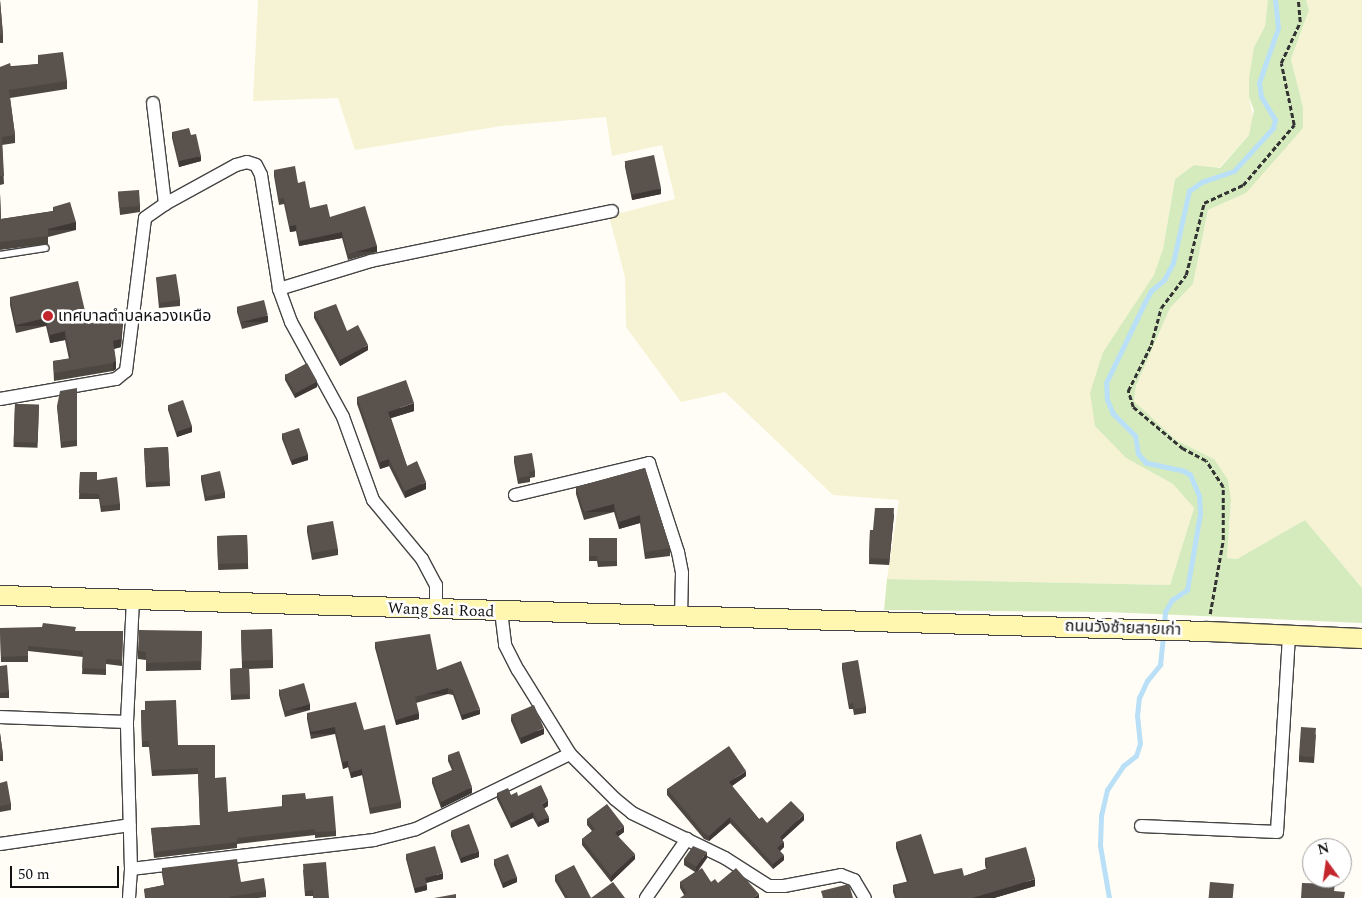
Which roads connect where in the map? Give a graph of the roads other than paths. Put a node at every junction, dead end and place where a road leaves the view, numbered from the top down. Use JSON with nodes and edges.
{"nodes":[{"id":1,"x":153,"y":102,"type":"dead end"},
{"id":2,"x":164,"y":204,"type":"junction"},
{"id":3,"x":612,"y":211,"type":"dead end"},
{"id":4,"x":45,"y":248,"type":"edge"},
{"id":5,"x":0,"y":255,"type":"edge"},
{"id":6,"x":279,"y":289,"type":"junction"},
{"id":7,"x":0,"y":399,"type":"edge"},
{"id":8,"x":516,"y":495,"type":"dead end"},
{"id":9,"x":0,"y":595,"type":"edge"},
{"id":10,"x":133,"y":599,"type":"junction"},
{"id":11,"x":436,"y":610,"type":"junction"},
{"id":12,"x":502,"y":612,"type":"junction"},
{"id":13,"x":681,"y":616,"type":"junction"},
{"id":14,"x":883,"y":622,"type":"joint"},
{"id":15,"x":1289,"y":633,"type":"junction"},
{"id":16,"x":1362,"y":638,"type":"edge"},
{"id":17,"x":0,"y":717,"type":"edge"},
{"id":18,"x":127,"y":722,"type":"junction"},
{"id":19,"x":570,"y":754,"type":"junction"},
{"id":20,"x":130,"y":825,"type":"junction"},
{"id":21,"x":1141,"y":826,"type":"dead end"},
{"id":22,"x":687,"y":839,"type":"junction"},
{"id":23,"x":0,"y":844,"type":"edge"},
{"id":24,"x":131,"y":868,"type":"junction"},
{"id":25,"x":129,"y":898,"type":"edge"},
{"id":26,"x":646,"y":898,"type":"edge"},
{"id":27,"x":865,"y":898,"type":"edge"}],
"edges":[{"from":1,"to":2,"type":"street"},
{"from":2,"to":6,"type":"street"},
{"from":2,"to":7,"type":"street"},
{"from":3,"to":6,"type":"street"},
{"from":4,"to":5,"type":"lane"},
{"from":6,"to":11,"type":"street"},
{"from":8,"to":13,"type":"street"},
{"from":9,"to":10,"type":"main road","name":"Wang Sai Road"},
{"from":10,"to":11,"type":"main road","name":"Wang Sai Road"},
{"from":10,"to":18,"type":"street"},
{"from":11,"to":12,"type":"main road","name":"Wang Sai Road"},
{"from":12,"to":13,"type":"main road","name":"Wang Sai Road"},
{"from":12,"to":19,"type":"street"},
{"from":13,"to":14,"type":"main road","name":"Wang Sai Road"},
{"from":14,"to":15,"type":"main road","name":"ถนนวังซ้ายสายเก่า"},
{"from":15,"to":16,"type":"main road","name":"ถนนวังซ้ายสายเก่า"},
{"from":15,"to":21,"type":"street"},
{"from":17,"to":18,"type":"street"},
{"from":18,"to":20,"type":"street"},
{"from":19,"to":22,"type":"street"},
{"from":19,"to":24,"type":"street"},
{"from":20,"to":23,"type":"street"},
{"from":20,"to":24,"type":"street"},
{"from":22,"to":26,"type":"street"},
{"from":22,"to":27,"type":"street"},
{"from":24,"to":25,"type":"street"}]}
